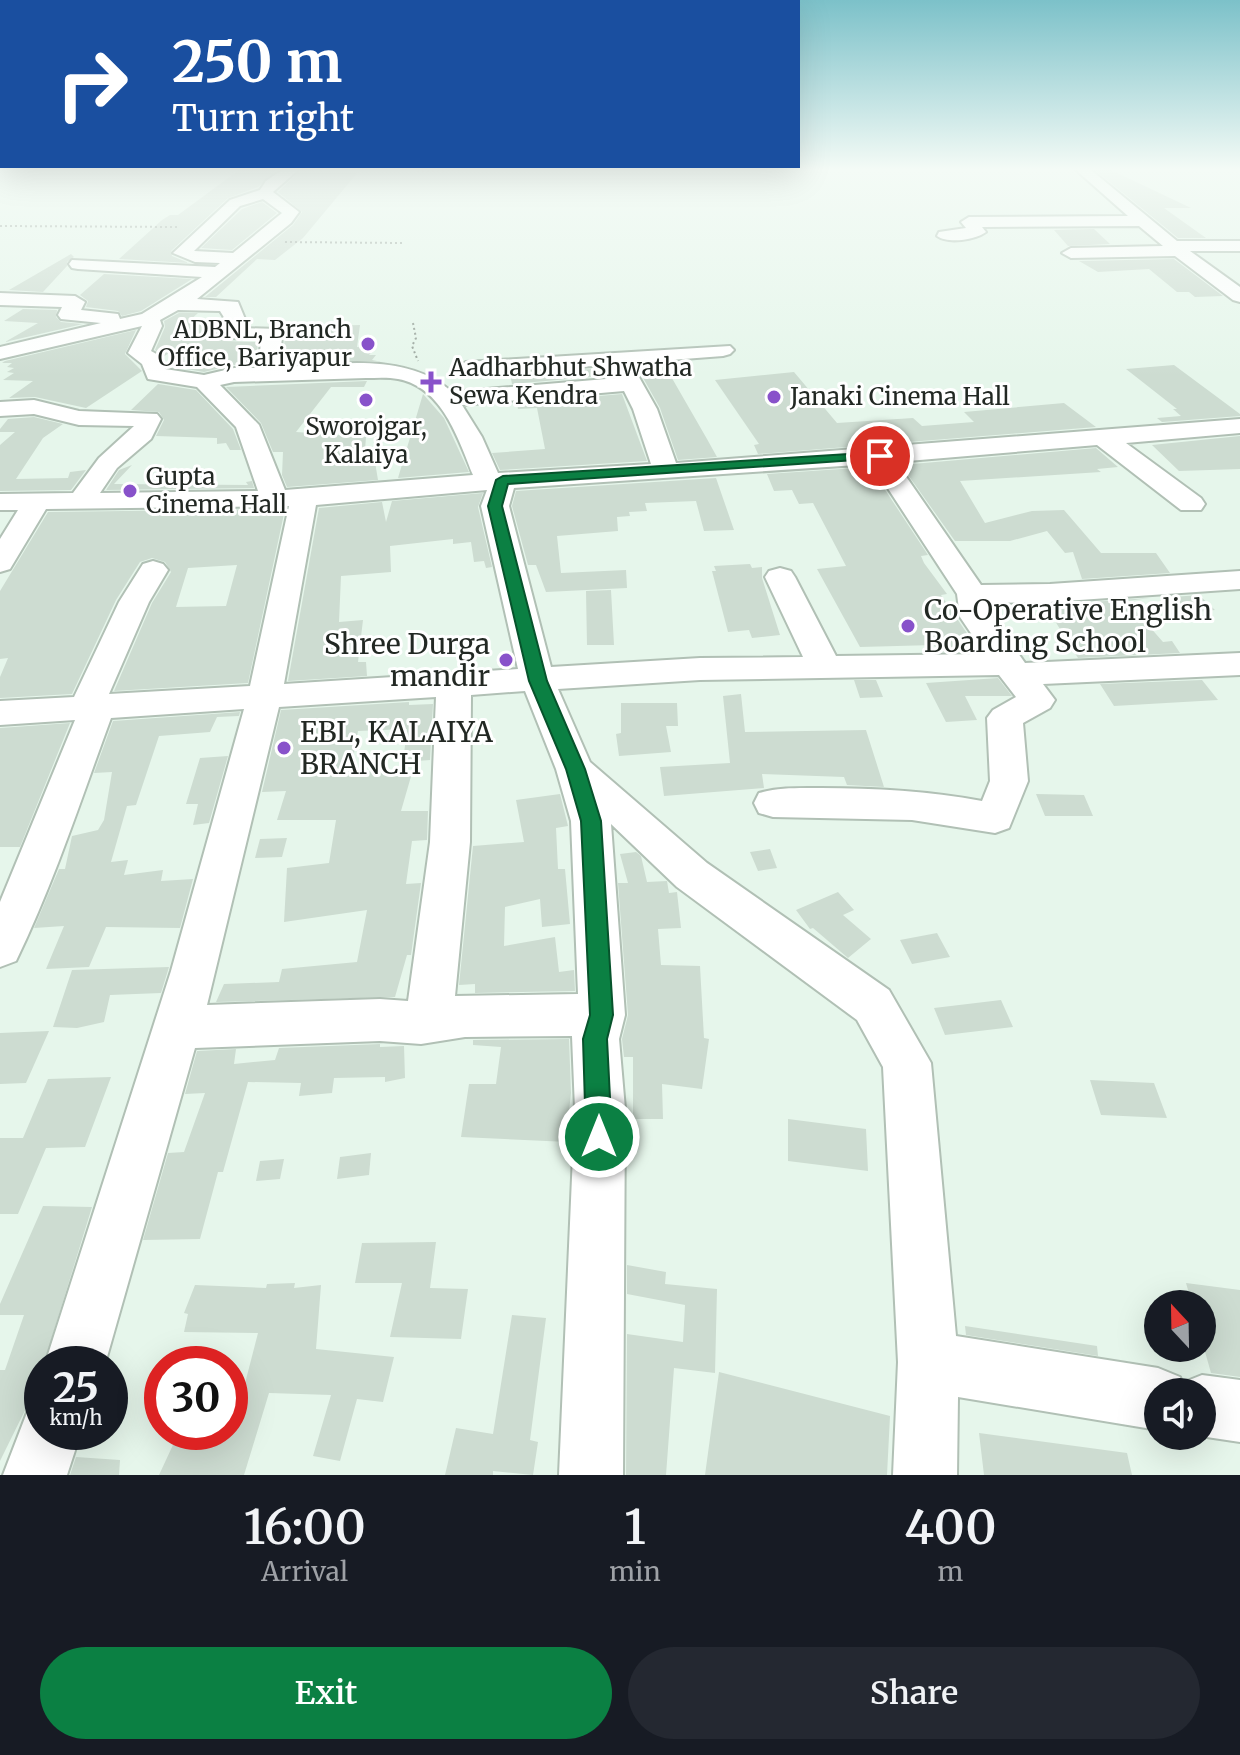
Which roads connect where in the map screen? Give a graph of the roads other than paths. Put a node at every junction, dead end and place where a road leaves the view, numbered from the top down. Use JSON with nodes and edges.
{"nodes":[{"id":1,"x":197,"y":239,"type":"edge"},
{"id":2,"x":262,"y":239,"type":"edge"},
{"id":3,"x":1166,"y":239,"type":"edge"},
{"id":4,"x":1240,"y":246,"type":"edge"},
{"id":5,"x":1177,"y":248,"type":"junction"},
{"id":6,"x":1102,"y":252,"type":"junction"},
{"id":7,"x":1071,"y":253,"type":"dead end"},
{"id":8,"x":239,"y":258,"type":"junction"},
{"id":9,"x":78,"y":264,"type":"dead end"},
{"id":10,"x":1117,"y":267,"type":"dead end"},
{"id":11,"x":221,"y":272,"type":"junction"},
{"id":12,"x":1240,"y":296,"type":"edge"},
{"id":13,"x":0,"y":299,"type":"edge"},
{"id":14,"x":176,"y":304,"type":"junction"},
{"id":15,"x":149,"y":318,"type":"junction"},
{"id":16,"x":723,"y":350,"type":"dead end"},
{"id":17,"x":0,"y":353,"type":"edge"},
{"id":18,"x":618,"y":357,"type":"junction"},
{"id":19,"x":466,"y":369,"type":"dead end"},
{"id":20,"x":269,"y":373,"type":"junction"},
{"id":21,"x":204,"y":382,"type":"junction"},
{"id":22,"x":631,"y":384,"type":"junction"},
{"id":23,"x":447,"y":399,"type":"junction"},
{"id":24,"x":0,"y":409,"type":"edge"},
{"id":25,"x":1240,"y":426,"type":"edge"},
{"id":26,"x":1101,"y":436,"type":"junction"},
{"id":27,"x":880,"y":456,"type":"junction"},
{"id":28,"x":665,"y":469,"type":"junction"},
{"id":29,"x":495,"y":481,"type":"junction"},
{"id":30,"x":289,"y":499,"type":"junction"},
{"id":31,"x":82,"y":500,"type":"junction"},
{"id":32,"x":37,"y":501,"type":"junction"},
{"id":33,"x":0,"y":502,"type":"edge"},
{"id":34,"x":1191,"y":504,"type":"dead end"},
{"id":35,"x":0,"y":563,"type":"edge"},
{"id":36,"x":153,"y":570,"type":"dead end"},
{"id":37,"x":780,"y":577,"type":"dead end"},
{"id":38,"x":1240,"y":580,"type":"edge"},
{"id":39,"x":972,"y":594,"type":"junction"},
{"id":40,"x":1240,"y":664,"type":"edge"},
{"id":41,"x":824,"y":666,"type":"junction"},
{"id":42,"x":1012,"y":669,"type":"junction"},
{"id":43,"x":538,"y":681,"type":"junction"},
{"id":44,"x":454,"y":684,"type":"junction"},
{"id":45,"x":267,"y":694,"type":"junction"},
{"id":46,"x":92,"y":706,"type":"junction"},
{"id":47,"x":0,"y":713,"type":"edge"},
{"id":48,"x":575,"y":769,"type":"junction"},
{"id":49,"x":773,"y":803,"type":"dead end"},
{"id":50,"x":0,"y":948,"type":"edge"},
{"id":51,"x":602,"y":1015,"type":"junction"},
{"id":52,"x":429,"y":1022,"type":"junction"},
{"id":53,"x":178,"y":1027,"type":"junction"},
{"id":54,"x":81,"y":1346,"type":"edge"},
{"id":55,"x":928,"y":1362,"type":"junction"},
{"id":56,"x":1144,"y":1397,"type":"edge"},
{"id":57,"x":1216,"y":1408,"type":"edge"},
{"id":58,"x":1240,"y":1411,"type":"edge"},
{"id":59,"x":44,"y":1450,"type":"edge"},
{"id":60,"x":35,"y":1475,"type":"edge"},
{"id":61,"x":591,"y":1475,"type":"edge"},
{"id":62,"x":925,"y":1475,"type":"edge"}],
"edges":[{"from":1,"to":8,"type":"street"},
{"from":2,"to":8,"type":"street"},
{"from":3,"to":5,"type":"street"},
{"from":4,"to":5,"type":"street"},
{"from":5,"to":6,"type":"street"},
{"from":5,"to":12,"type":"street"},
{"from":6,"to":7,"type":"street"},
{"from":6,"to":10,"type":"street"},
{"from":8,"to":11,"type":"street"},
{"from":9,"to":11,"type":"street"},
{"from":11,"to":14,"type":"street"},
{"from":13,"to":15,"type":"street"},
{"from":14,"to":15,"type":"street"},
{"from":14,"to":20,"type":"street"},
{"from":15,"to":17,"type":"street"},
{"from":15,"to":21,"type":"street"},
{"from":16,"to":18,"type":"street"},
{"from":18,"to":19,"type":"street"},
{"from":18,"to":22,"type":"street"},
{"from":20,"to":21,"type":"street"},
{"from":20,"to":23,"type":"street"},
{"from":21,"to":30,"type":"street"},
{"from":22,"to":23,"type":"street"},
{"from":22,"to":28,"type":"street"},
{"from":23,"to":29,"type":"street"},
{"from":24,"to":31,"type":"street"},
{"from":25,"to":26,"type":"street"},
{"from":26,"to":27,"type":"street"},
{"from":26,"to":34,"type":"street"},
{"from":27,"to":28,"type":"street"},
{"from":27,"to":39,"type":"street"},
{"from":28,"to":29,"type":"street"},
{"from":29,"to":30,"type":"street"},
{"from":29,"to":43,"type":"street"},
{"from":30,"to":31,"type":"street"},
{"from":30,"to":45,"type":"street"},
{"from":31,"to":32,"type":"street"},
{"from":32,"to":33,"type":"street"},
{"from":32,"to":35,"type":"street"},
{"from":36,"to":46,"type":"street"},
{"from":37,"to":41,"type":"street"},
{"from":38,"to":39,"type":"street"},
{"from":39,"to":42,"type":"street"},
{"from":40,"to":42,"type":"street"},
{"from":41,"to":42,"type":"street"},
{"from":41,"to":43,"type":"street"},
{"from":42,"to":49,"type":"street"},
{"from":43,"to":44,"type":"street"},
{"from":43,"to":48,"type":"street"},
{"from":44,"to":45,"type":"street"},
{"from":44,"to":52,"type":"street"},
{"from":45,"to":46,"type":"street"},
{"from":45,"to":53,"type":"street"},
{"from":46,"to":47,"type":"street"},
{"from":46,"to":50,"type":"street"},
{"from":48,"to":51,"type":"street"},
{"from":48,"to":55,"type":"street"},
{"from":51,"to":52,"type":"street"},
{"from":51,"to":61,"type":"street"},
{"from":52,"to":53,"type":"street"},
{"from":53,"to":54,"type":"street"},
{"from":55,"to":56,"type":"street"},
{"from":55,"to":62,"type":"street"},
{"from":57,"to":58,"type":"street"},
{"from":59,"to":60,"type":"street"}]}
